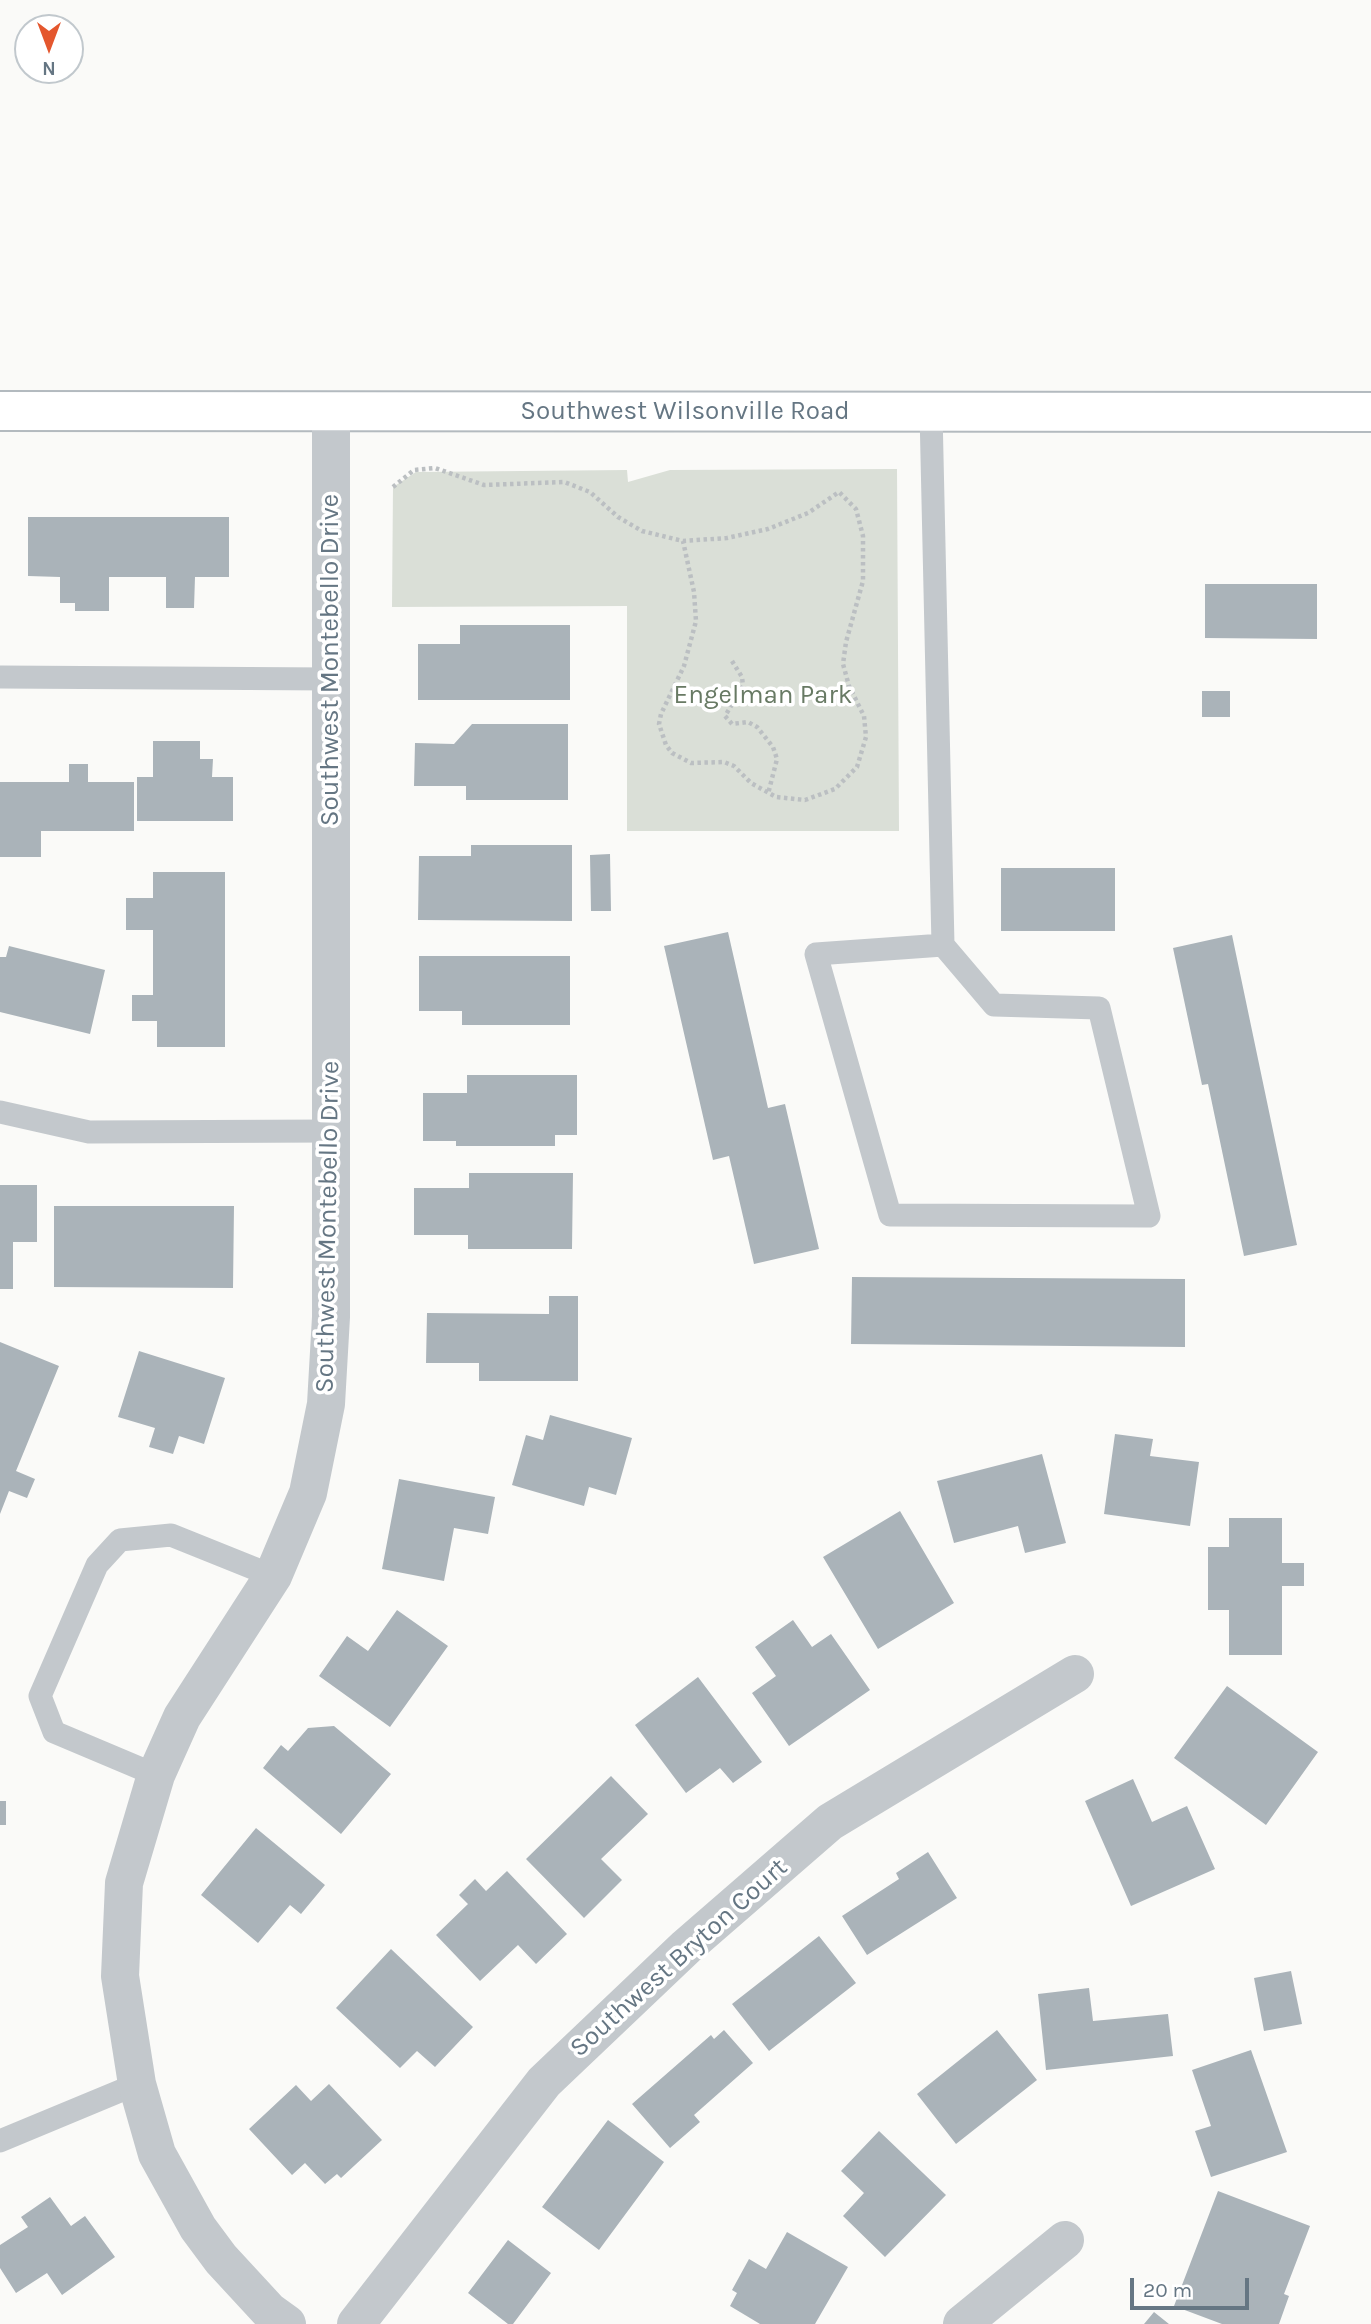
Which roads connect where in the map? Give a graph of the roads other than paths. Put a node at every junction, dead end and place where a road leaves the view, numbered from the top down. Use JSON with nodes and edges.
{"nodes":[{"id":1,"x":0,"y":411,"type":"edge"},
{"id":2,"x":331,"y":412,"type":"junction"},
{"id":3,"x":931,"y":412,"type":"junction"},
{"id":4,"x":1371,"y":412,"type":"edge"},
{"id":5,"x":0,"y":677,"type":"edge"},
{"id":6,"x":331,"y":679,"type":"junction"},
{"id":7,"x":943,"y":945,"type":"junction"},
{"id":8,"x":0,"y":1112,"type":"edge"},
{"id":9,"x":331,"y":1131,"type":"junction"},
{"id":10,"x":273,"y":1576,"type":"junction"},
{"id":11,"x":1075,"y":1674,"type":"dead end"},
{"id":12,"x":156,"y":1775,"type":"junction"},
{"id":13,"x":137,"y":2084,"type":"junction"},
{"id":14,"x":0,"y":2141,"type":"edge"},
{"id":15,"x":1065,"y":2240,"type":"dead end"},
{"id":16,"x":287,"y":2324,"type":"edge"},
{"id":17,"x":356,"y":2324,"type":"edge"},
{"id":18,"x":962,"y":2324,"type":"edge"}],
"edges":[{"from":1,"to":2,"type":"main road","name":"Southwest Wilsonville Road"},
{"from":2,"to":3,"type":"main road","name":"Southwest Wilsonville Road"},
{"from":2,"to":6,"type":"street","name":"Southwest Montebello Drive"},
{"from":3,"to":4,"type":"main road","name":"Southwest Wilsonville Road"},
{"from":3,"to":7,"type":"lane"},
{"from":5,"to":6,"type":"lane"},
{"from":6,"to":9,"type":"street","name":"Southwest Montebello Drive"},
{"from":7,"to":7,"type":"lane"},
{"from":8,"to":9,"type":"lane"},
{"from":9,"to":10,"type":"street","name":"Southwest Montebello Drive"},
{"from":10,"to":12,"type":"street","name":"Southwest Montebello Drive"},
{"from":10,"to":12,"type":"lane"},
{"from":11,"to":17,"type":"street","name":"Southwest Bryton Court"},
{"from":12,"to":13,"type":"street","name":"Southwest Montebello Drive"},
{"from":13,"to":14,"type":"lane"},
{"from":13,"to":16,"type":"street","name":"Southwest Montebello Drive"},
{"from":15,"to":18,"type":"street"}]}
